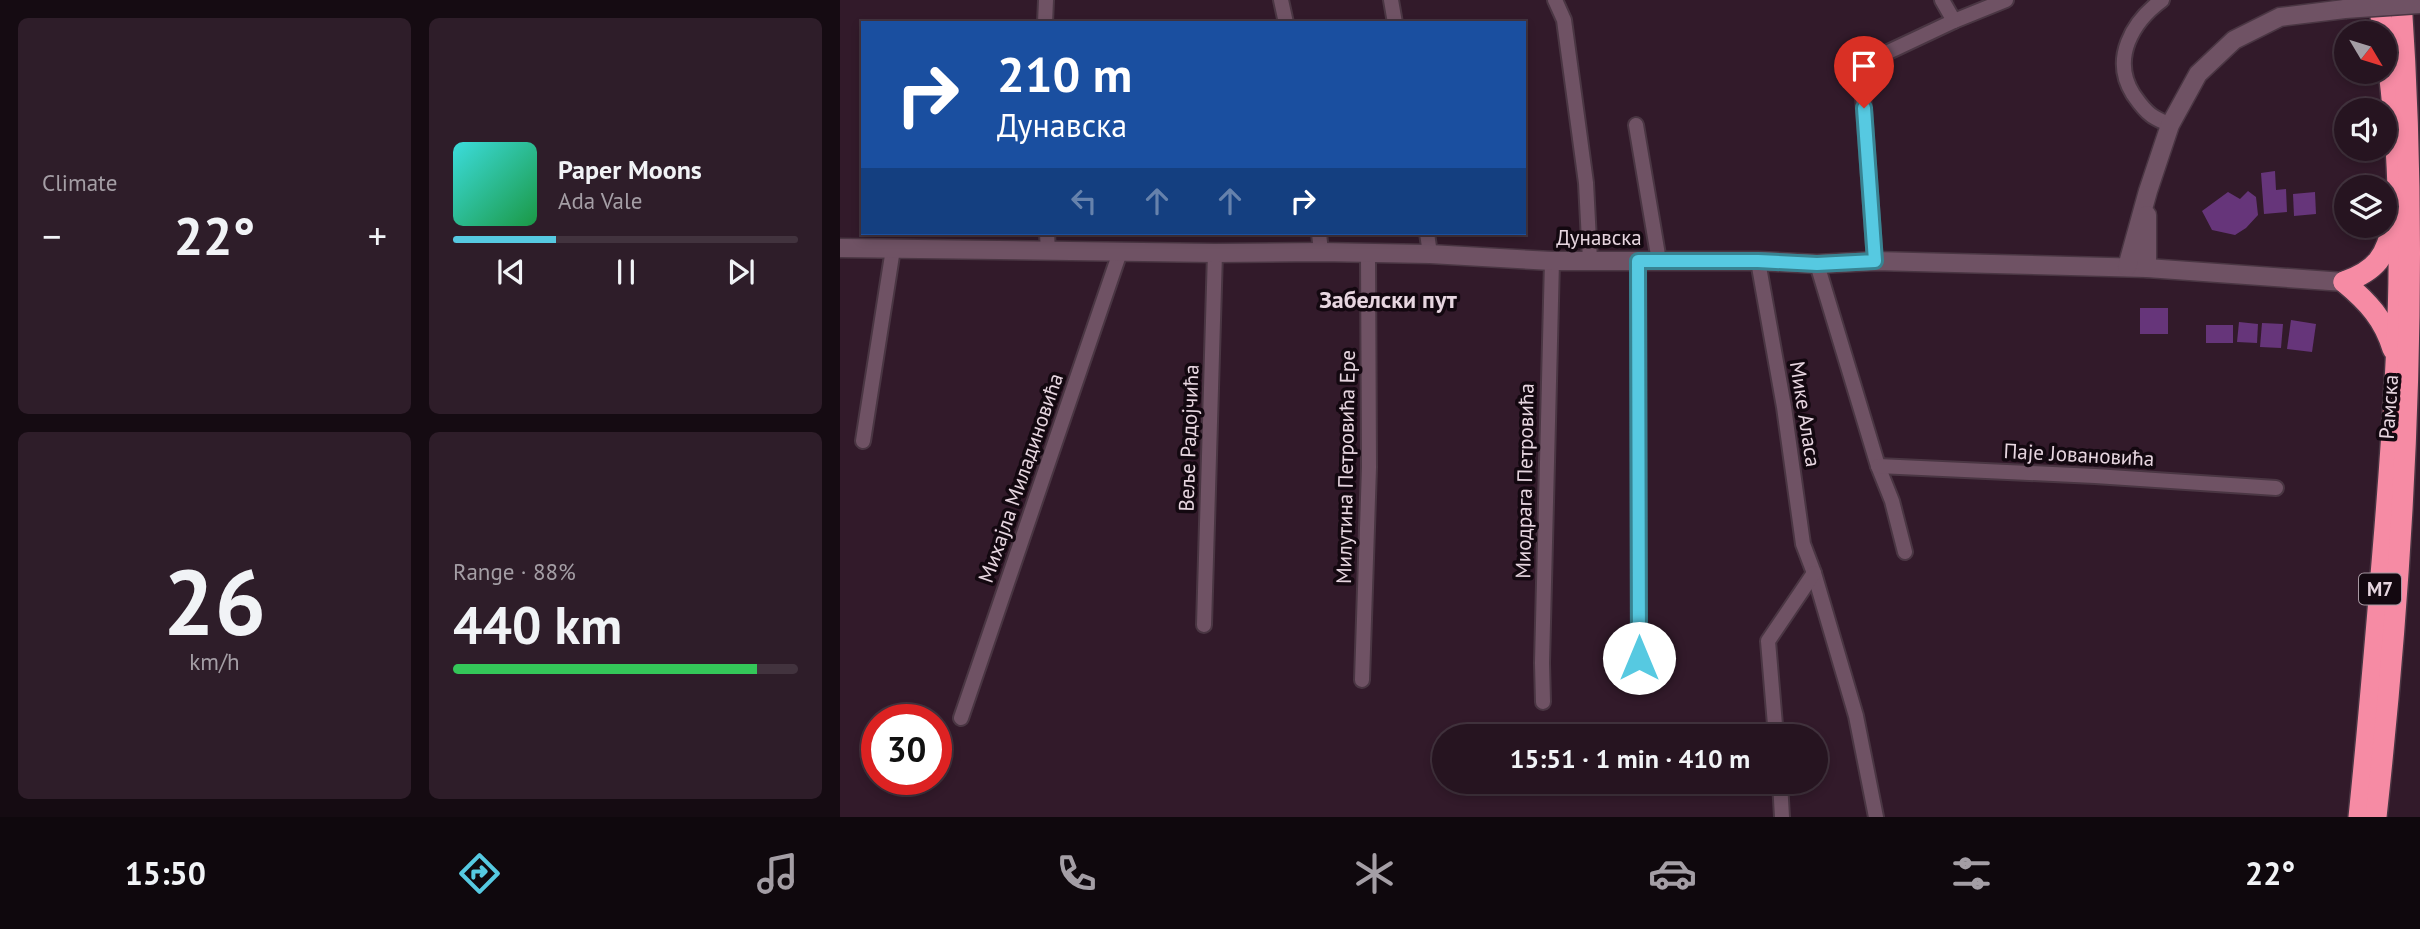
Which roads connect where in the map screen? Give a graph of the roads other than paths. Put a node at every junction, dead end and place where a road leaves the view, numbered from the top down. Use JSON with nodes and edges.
{"nodes":[{"id":1,"x":1046,"y":0,"type":"edge"},
{"id":2,"x":1281,"y":0,"type":"edge"},
{"id":3,"x":1391,"y":0,"type":"edge"},
{"id":4,"x":1555,"y":0,"type":"edge"},
{"id":5,"x":1942,"y":0,"type":"edge"},
{"id":6,"x":2006,"y":0,"type":"edge"},
{"id":7,"x":2162,"y":0,"type":"edge"},
{"id":8,"x":2378,"y":0,"type":"edge"},
{"id":9,"x":2401,"y":0,"type":"edge"},
{"id":10,"x":2420,"y":4,"type":"edge"},
{"id":11,"x":1954,"y":20,"type":"junction"},
{"id":12,"x":1045,"y":21,"type":"edge"},
{"id":13,"x":1286,"y":21,"type":"edge"},
{"id":14,"x":1395,"y":21,"type":"edge"},
{"id":15,"x":2382,"y":21,"type":"edge"},
{"id":16,"x":2390,"y":84,"type":"edge"},
{"id":17,"x":1636,"y":125,"type":"dead end"},
{"id":18,"x":2170,"y":125,"type":"junction"},
{"id":19,"x":2419,"y":178,"type":"edge"},
{"id":20,"x":2148,"y":191,"type":"junction"},
{"id":21,"x":2400,"y":197,"type":"junction"},
{"id":22,"x":1319,"y":235,"type":"edge"},
{"id":23,"x":1427,"y":235,"type":"edge"},
{"id":24,"x":1047,"y":242,"type":"edge"},
{"id":25,"x":840,"y":248,"type":"edge"},
{"id":26,"x":893,"y":249,"type":"junction"},
{"id":27,"x":1120,"y":252,"type":"junction"},
{"id":28,"x":1321,"y":252,"type":"junction"},
{"id":29,"x":1215,"y":253,"type":"junction"},
{"id":30,"x":1368,"y":254,"type":"junction"},
{"id":31,"x":1430,"y":254,"type":"junction"},
{"id":32,"x":1590,"y":260,"type":"junction"},
{"id":33,"x":1552,"y":261,"type":"junction"},
{"id":34,"x":1638,"y":261,"type":"junction"},
{"id":35,"x":1659,"y":261,"type":"junction"},
{"id":36,"x":1758,"y":261,"type":"junction"},
{"id":37,"x":1875,"y":261,"type":"junction"},
{"id":38,"x":1817,"y":264,"type":"junction"},
{"id":39,"x":2127,"y":267,"type":"junction"},
{"id":40,"x":2147,"y":268,"type":"junction"},
{"id":41,"x":2344,"y":282,"type":"junction"},
{"id":42,"x":2411,"y":362,"type":"edge"},
{"id":43,"x":863,"y":441,"type":"dead end"},
{"id":44,"x":1878,"y":466,"type":"junction"},
{"id":45,"x":2276,"y":488,"type":"dead end"},
{"id":46,"x":1905,"y":552,"type":"dead end"},
{"id":47,"x":1814,"y":573,"type":"junction"},
{"id":48,"x":1205,"y":625,"type":"dead end"},
{"id":49,"x":1362,"y":680,"type":"dead end"},
{"id":50,"x":1639,"y":685,"type":"dead end"},
{"id":51,"x":1543,"y":702,"type":"dead end"},
{"id":52,"x":961,"y":718,"type":"dead end"},
{"id":53,"x":1775,"y":724,"type":"edge"},
{"id":54,"x":1781,"y":794,"type":"edge"},
{"id":55,"x":1782,"y":817,"type":"edge"},
{"id":56,"x":1876,"y":817,"type":"edge"},
{"id":57,"x":2359,"y":817,"type":"edge"},
{"id":58,"x":2376,"y":817,"type":"edge"}],
"edges":[{"from":1,"to":12,"type":"street"},
{"from":2,"to":13,"type":"street"},
{"from":3,"to":14,"type":"street"},
{"from":4,"to":32,"type":"street"},
{"from":5,"to":11,"type":"street"},
{"from":6,"to":11,"type":"street"},
{"from":7,"to":18,"type":"street"},
{"from":8,"to":15,"type":"highway"},
{"from":9,"to":19,"type":"highway","name":"Рамска","number":"M7"},
{"from":10,"to":18,"type":"street","bridge":true},
{"from":11,"to":37,"type":"street"},
{"from":16,"to":21,"type":"highway","name":"Рамска","number":"M7"},
{"from":17,"to":35,"type":"street"},
{"from":18,"to":20,"type":"street"},
{"from":19,"to":42,"type":"highway","name":"Рамска","number":"M7"},
{"from":20,"to":39,"type":"street"},
{"from":20,"to":40,"type":"street"},
{"from":21,"to":41,"type":"highway"},
{"from":21,"to":42,"type":"highway","name":"Рамска","number":"M7"},
{"from":22,"to":28,"type":"street"},
{"from":23,"to":31,"type":"street"},
{"from":24,"to":26,"type":"street","name":"Дунавска"},
{"from":24,"to":27,"type":"street","name":"Дунавска"},
{"from":25,"to":26,"type":"street","name":"Дунавска"},
{"from":26,"to":43,"type":"street"},
{"from":27,"to":29,"type":"street","name":"Дунавска"},
{"from":27,"to":52,"type":"street","name":"Михајла Миладиновића"},
{"from":28,"to":29,"type":"street","name":"Дунавска"},
{"from":28,"to":30,"type":"street","name":"Дунавска"},
{"from":29,"to":48,"type":"street","name":"Веље Радојчића"},
{"from":30,"to":31,"type":"street","name":"Дунавска"},
{"from":30,"to":49,"type":"street","name":"Милутина Петровића Ере"},
{"from":31,"to":33,"type":"street","name":"Дунавска"},
{"from":32,"to":33,"type":"street","name":"Дунавска"},
{"from":32,"to":34,"type":"street","name":"Дунавска"},
{"from":33,"to":51,"type":"street","name":"Миодрага Петровића"},
{"from":34,"to":35,"type":"street","name":"Дунавска"},
{"from":34,"to":50,"type":"street"},
{"from":35,"to":36,"type":"street","name":"Дунавска"},
{"from":36,"to":38,"type":"street","name":"Дунавска"},
{"from":36,"to":47,"type":"street","name":"Мике Аласа"},
{"from":37,"to":38,"type":"street","name":"Дунавска"},
{"from":37,"to":39,"type":"street","name":"Дунавска"},
{"from":38,"to":44,"type":"street"},
{"from":39,"to":40,"type":"street","name":"Дунавска"},
{"from":40,"to":41,"type":"street","name":"Дунавска"},
{"from":41,"to":42,"type":"highway"},
{"from":42,"to":57,"type":"highway","name":"Рамска","number":"M7"},
{"from":42,"to":58,"type":"highway","name":"Рамска","number":"M7"},
{"from":44,"to":45,"type":"street","name":"Паје Јовановића"},
{"from":44,"to":46,"type":"street"},
{"from":47,"to":53,"type":"street"},
{"from":47,"to":56,"type":"street","name":"Мике Аласа"},
{"from":54,"to":55,"type":"street"}]}
